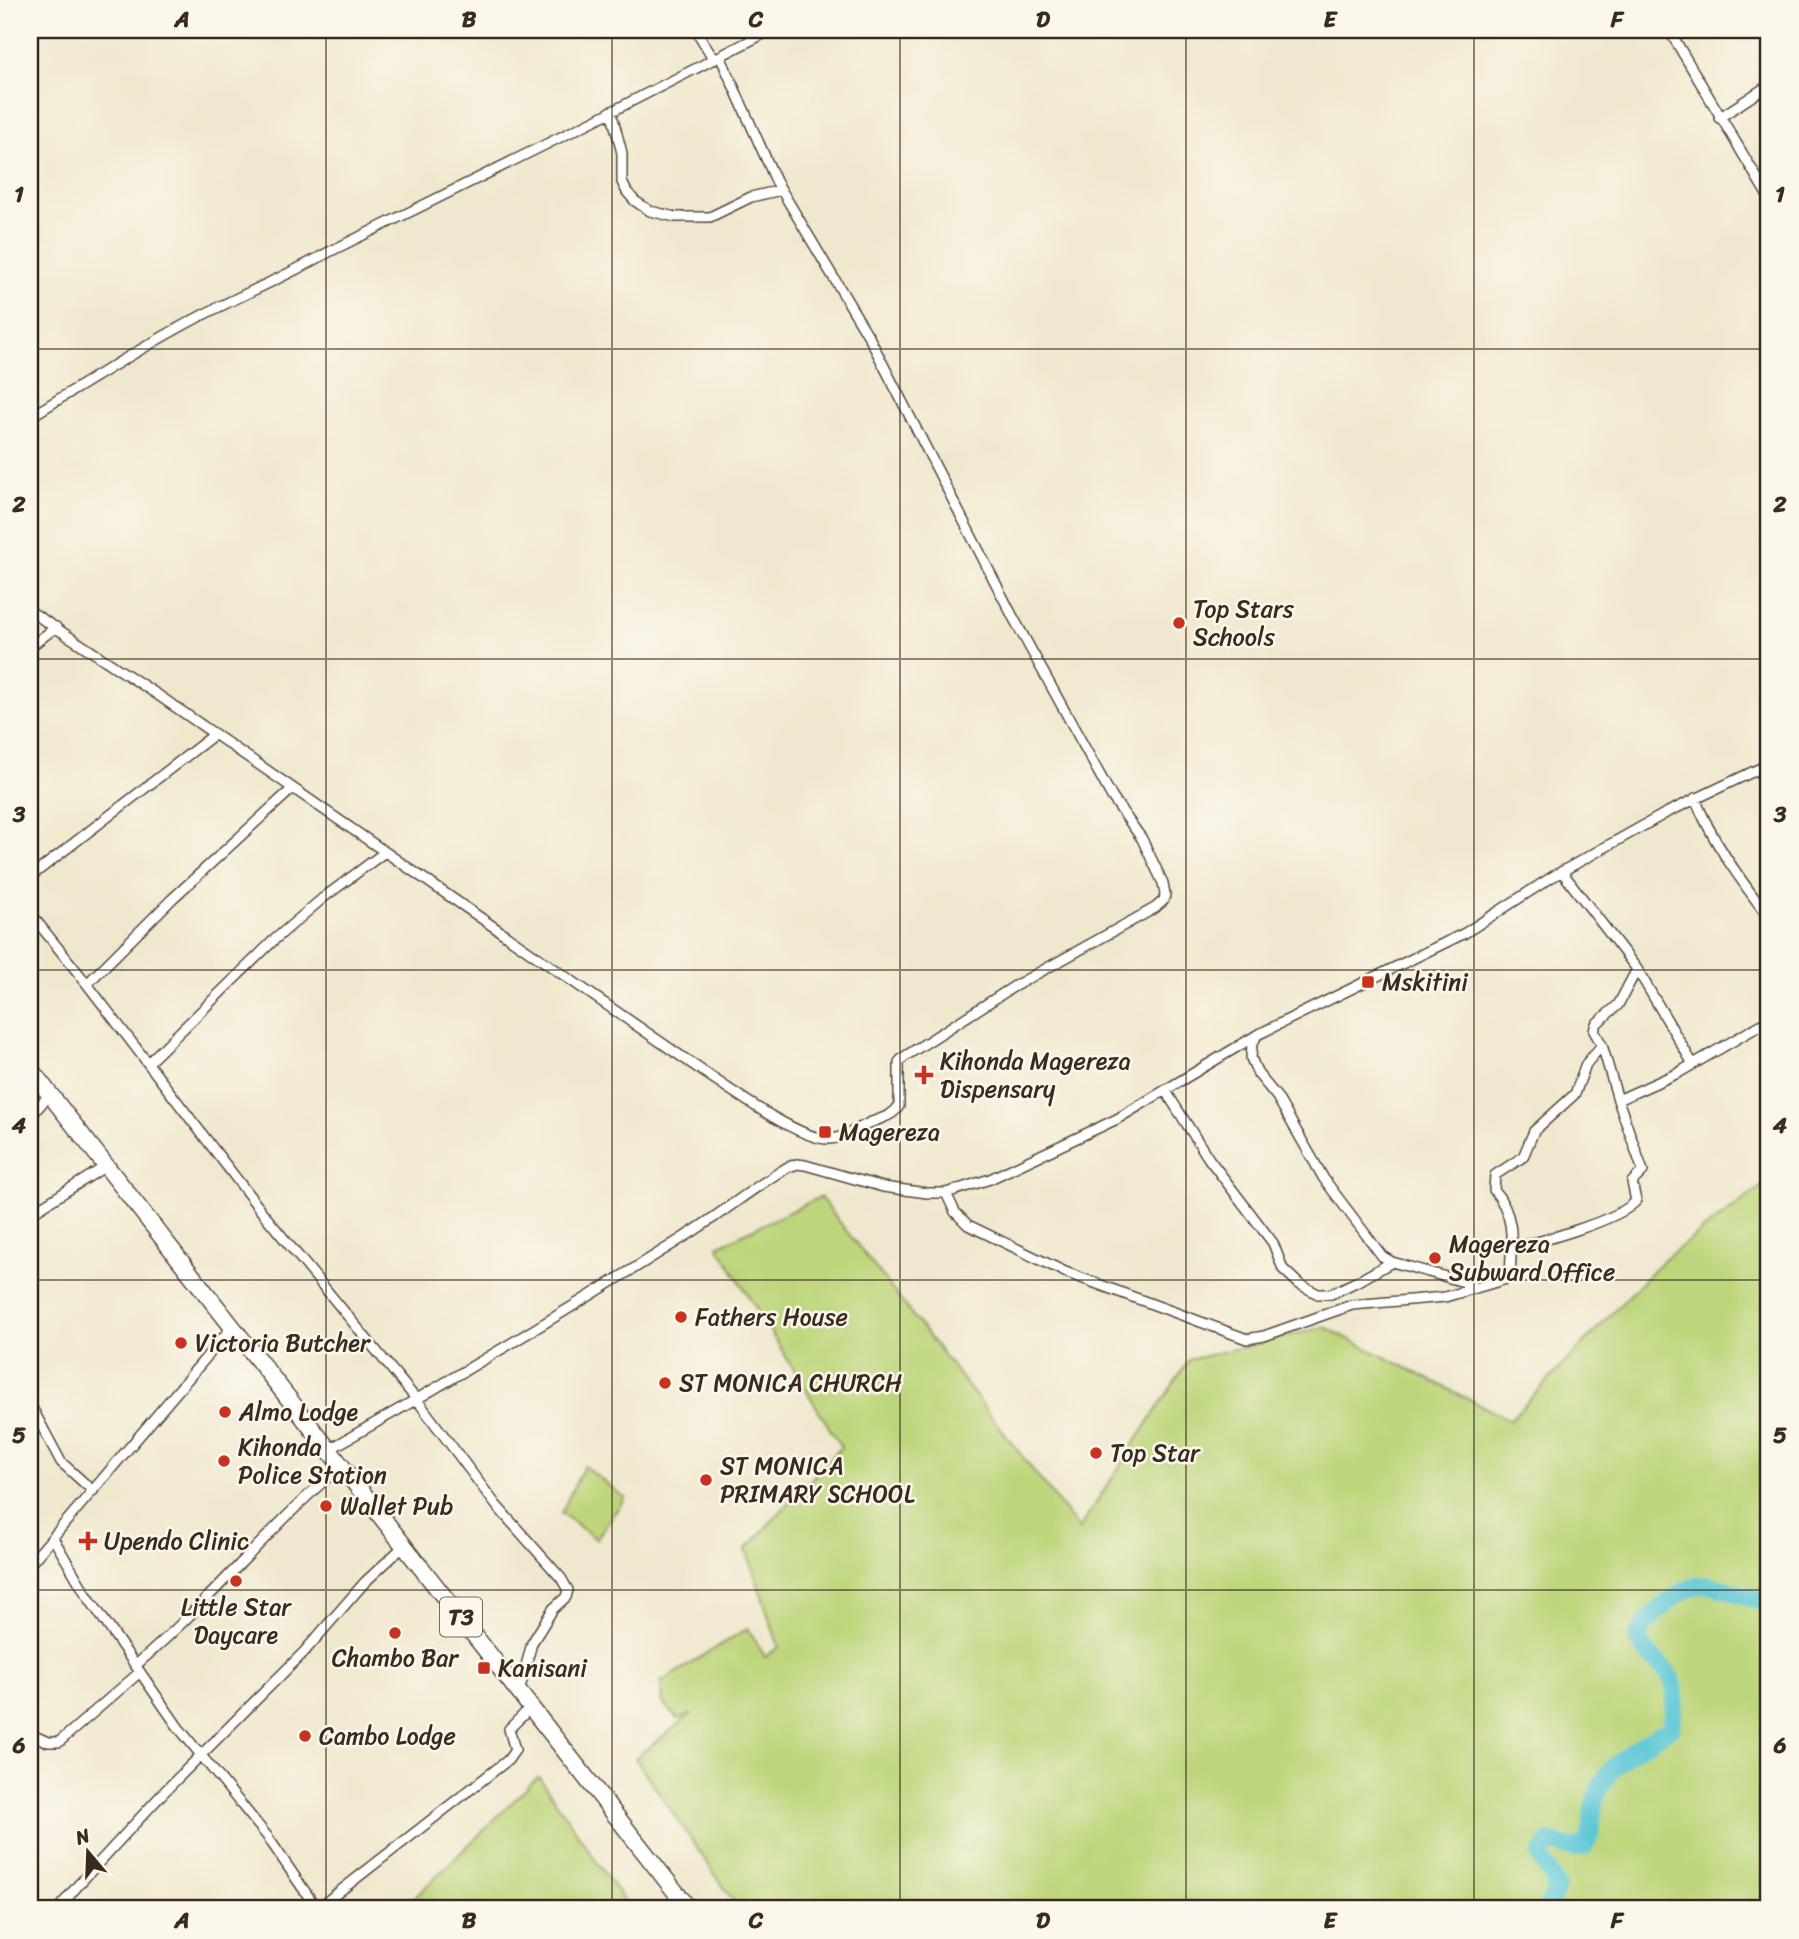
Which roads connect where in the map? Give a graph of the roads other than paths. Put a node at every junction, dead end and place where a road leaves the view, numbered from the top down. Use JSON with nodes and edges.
{"nodes":[{"id":1,"x":696,"y":30,"type":"edge"},
{"id":2,"x":771,"y":30,"type":"edge"},
{"id":3,"x":1669,"y":30,"type":"edge"},
{"id":4,"x":717,"y":58,"type":"junction"},
{"id":5,"x":1769,"y":85,"type":"edge"},
{"id":6,"x":611,"y":111,"type":"junction"},
{"id":7,"x":1720,"y":118,"type":"junction"},
{"id":8,"x":782,"y":190,"type":"junction"},
{"id":9,"x":1769,"y":198,"type":"edge"},
{"id":10,"x":30,"y":417,"type":"edge"},
{"id":11,"x":30,"y":611,"type":"edge"},
{"id":12,"x":56,"y":627,"type":"junction"},
{"id":13,"x":30,"y":647,"type":"edge"},
{"id":14,"x":215,"y":734,"type":"junction"},
{"id":15,"x":1769,"y":764,"type":"edge"},
{"id":16,"x":293,"y":788,"type":"junction"},
{"id":17,"x":1695,"y":798,"type":"junction"},
{"id":18,"x":385,"y":852,"type":"junction"},
{"id":19,"x":1562,"y":872,"type":"junction"},
{"id":20,"x":30,"y":877,"type":"edge"},
{"id":21,"x":30,"y":912,"type":"edge"},
{"id":22,"x":1769,"y":918,"type":"edge"},
{"id":23,"x":1637,"y":969,"type":"junction"},
{"id":24,"x":88,"y":984,"type":"junction"},
{"id":25,"x":1769,"y":1020,"type":"edge"},
{"id":26,"x":1257,"y":1035,"type":"junction"},
{"id":27,"x":1602,"y":1045,"type":"junction"},
{"id":28,"x":148,"y":1063,"type":"junction"},
{"id":29,"x":1693,"y":1064,"type":"junction"},
{"id":30,"x":30,"y":1069,"type":"edge"},
{"id":31,"x":1165,"y":1090,"type":"junction"},
{"id":32,"x":49,"y":1095,"type":"junction"},
{"id":33,"x":1618,"y":1100,"type":"junction"},
{"id":34,"x":30,"y":1117,"type":"edge"},
{"id":35,"x":106,"y":1166,"type":"junction"},
{"id":36,"x":946,"y":1193,"type":"junction"},
{"id":37,"x":30,"y":1214,"type":"edge"},
{"id":38,"x":1511,"y":1248,"type":"junction"},
{"id":39,"x":1392,"y":1262,"type":"junction"},
{"id":40,"x":1476,"y":1288,"type":"junction"},
{"id":41,"x":233,"y":1325,"type":"junction"},
{"id":42,"x":417,"y":1400,"type":"junction"},
{"id":43,"x":30,"y":1404,"type":"edge"},
{"id":44,"x":330,"y":1449,"type":"junction"},
{"id":45,"x":342,"y":1465,"type":"junction"},
{"id":46,"x":93,"y":1491,"type":"junction"},
{"id":47,"x":53,"y":1538,"type":"junction"},
{"id":48,"x":405,"y":1545,"type":"junction"},
{"id":49,"x":30,"y":1564,"type":"edge"},
{"id":50,"x":138,"y":1669,"type":"junction"},
{"id":51,"x":519,"y":1692,"type":"junction"},
{"id":52,"x":531,"y":1707,"type":"junction"},
{"id":53,"x":30,"y":1734,"type":"edge"},
{"id":54,"x":202,"y":1754,"type":"junction"},
{"id":55,"x":58,"y":1909,"type":"edge"},
{"id":56,"x":317,"y":1909,"type":"edge"},
{"id":57,"x":689,"y":1909,"type":"edge"}],
"edges":[{"from":1,"to":4,"type":"street"},
{"from":2,"to":4,"type":"street"},
{"from":3,"to":7,"type":"street"},
{"from":4,"to":6,"type":"street"},
{"from":4,"to":8,"type":"street"},
{"from":5,"to":7,"type":"street"},
{"from":6,"to":8,"type":"street"},
{"from":6,"to":10,"type":"street"},
{"from":7,"to":9,"type":"street"},
{"from":8,"to":18,"type":"street"},
{"from":11,"to":12,"type":"street"},
{"from":12,"to":13,"type":"street"},
{"from":12,"to":14,"type":"street"},
{"from":14,"to":16,"type":"street"},
{"from":14,"to":20,"type":"street"},
{"from":15,"to":17,"type":"street"},
{"from":16,"to":18,"type":"street"},
{"from":16,"to":24,"type":"street"},
{"from":17,"to":19,"type":"street"},
{"from":17,"to":22,"type":"street"},
{"from":18,"to":28,"type":"street"},
{"from":19,"to":23,"type":"street"},
{"from":19,"to":26,"type":"street"},
{"from":21,"to":24,"type":"street"},
{"from":23,"to":27,"type":"street"},
{"from":23,"to":29,"type":"street"},
{"from":24,"to":28,"type":"street"},
{"from":25,"to":29,"type":"street"},
{"from":26,"to":31,"type":"street"},
{"from":26,"to":39,"type":"street"},
{"from":27,"to":33,"type":"street"},
{"from":27,"to":38,"type":"street"},
{"from":28,"to":42,"type":"street"},
{"from":29,"to":33,"type":"street"},
{"from":30,"to":32,"type":"highway","number":"T3"},
{"from":31,"to":36,"type":"street"},
{"from":31,"to":39,"type":"street"},
{"from":32,"to":34,"type":"street"},
{"from":32,"to":35,"type":"highway","number":"T3"},
{"from":33,"to":38,"type":"street"},
{"from":35,"to":37,"type":"street"},
{"from":35,"to":41,"type":"highway","number":"T3"},
{"from":36,"to":40,"type":"street"},
{"from":36,"to":42,"type":"street"},
{"from":38,"to":40,"type":"street"},
{"from":39,"to":40,"type":"street"},
{"from":41,"to":44,"type":"highway","number":"T3"},
{"from":41,"to":46,"type":"street"},
{"from":42,"to":44,"type":"street"},
{"from":42,"to":51,"type":"street"},
{"from":43,"to":46,"type":"street"},
{"from":44,"to":45,"type":"highway","number":"T3"},
{"from":45,"to":48,"type":"highway","number":"T3"},
{"from":45,"to":50,"type":"street"},
{"from":46,"to":47,"type":"street"},
{"from":47,"to":49,"type":"street"},
{"from":47,"to":50,"type":"street"},
{"from":48,"to":51,"type":"highway","number":"T3"},
{"from":48,"to":54,"type":"street"},
{"from":50,"to":53,"type":"street"},
{"from":50,"to":54,"type":"street"},
{"from":51,"to":52,"type":"highway","number":"T3"},
{"from":52,"to":56,"type":"street"},
{"from":52,"to":57,"type":"highway","number":"T3"},
{"from":54,"to":55,"type":"street"},
{"from":54,"to":56,"type":"street"}]}
